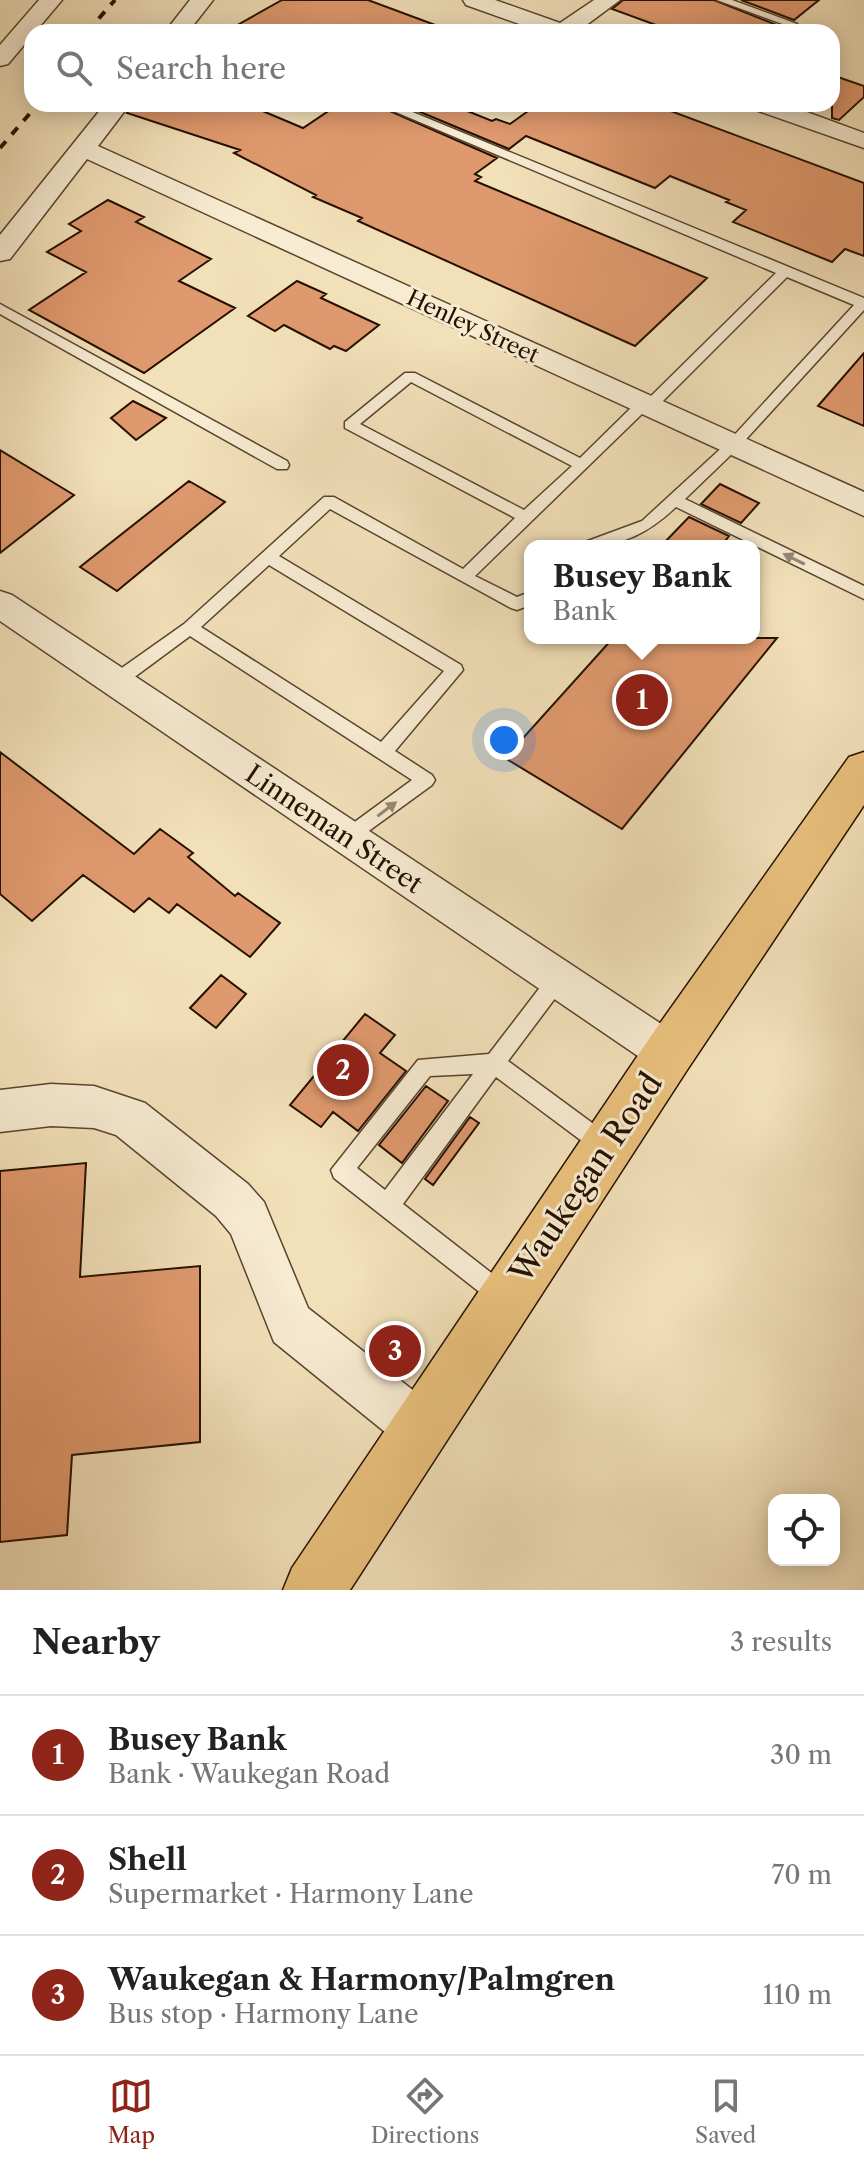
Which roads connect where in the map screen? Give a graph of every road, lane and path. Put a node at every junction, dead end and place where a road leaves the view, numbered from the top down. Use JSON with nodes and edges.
{"nodes":[{"id":1,"x":51,"y":0,"type":"edge"},
{"id":2,"x":202,"y":0,"type":"edge"},
{"id":3,"x":474,"y":0,"type":"edge"},
{"id":4,"x":609,"y":0,"type":"edge"},
{"id":5,"x":723,"y":0,"type":"edge"},
{"id":6,"x":30,"y":24,"type":"edge"},
{"id":7,"x":188,"y":24,"type":"edge"},
{"id":8,"x":540,"y":24,"type":"edge"},
{"id":9,"x":574,"y":24,"type":"edge"},
{"id":10,"x":792,"y":24,"type":"dead end"},
{"id":11,"x":24,"y":31,"type":"edge"},
{"id":12,"x":0,"y":59,"type":"edge"},
{"id":13,"x":112,"y":112,"type":"edge"},
{"id":14,"x":402,"y":112,"type":"edge"},
{"id":15,"x":784,"y":112,"type":"edge"},
{"id":16,"x":864,"y":141,"type":"edge"},
{"id":17,"x":83,"y":148,"type":"junction"},
{"id":18,"x":0,"y":253,"type":"edge"},
{"id":19,"x":785,"y":271,"type":"junction"},
{"id":20,"x":863,"y":303,"type":"edge"},
{"id":21,"x":0,"y":308,"type":"edge"},
{"id":22,"x":646,"y":405,"type":"junction"},
{"id":23,"x":733,"y":445,"type":"junction"},
{"id":24,"x":282,"y":465,"type":"dead end"},
{"id":25,"x":582,"y":465,"type":"junction"},
{"id":26,"x":674,"y":500,"type":"junction"},
{"id":27,"x":864,"y":505,"type":"edge"},
{"id":28,"x":526,"y":517,"type":"junction"},
{"id":29,"x":607,"y":540,"type":"edge"},
{"id":30,"x":756,"y":540,"type":"edge"},
{"id":31,"x":760,"y":542,"type":"edge"},
{"id":32,"x":268,"y":557,"type":"junction"},
{"id":33,"x":464,"y":577,"type":"junction"},
{"id":34,"x":864,"y":593,"type":"edge"},
{"id":35,"x":524,"y":601,"type":"edge"},
{"id":36,"x":0,"y":604,"type":"edge"},
{"id":37,"x":190,"y":628,"type":"junction"},
{"id":38,"x":115,"y":682,"type":"junction"},
{"id":39,"x":383,"y":752,"type":"junction"},
{"id":40,"x":864,"y":770,"type":"edge"},
{"id":41,"x":348,"y":838,"type":"junction"},
{"id":42,"x":558,"y":979,"type":"junction"},
{"id":43,"x":669,"y":1053,"type":"junction"},
{"id":44,"x":494,"y":1063,"type":"junction"},
{"id":45,"x":0,"y":1111,"type":"edge"},
{"id":46,"x":607,"y":1146,"type":"junction"},
{"id":47,"x":388,"y":1205,"type":"junction"},
{"id":48,"x":506,"y":1298,"type":"junction"},
{"id":49,"x":419,"y":1427,"type":"junction"},
{"id":50,"x":314,"y":1590,"type":"edge"}],
"edges":[{"from":1,"to":6,"type":"street"},
{"from":2,"to":7,"type":"street"},
{"from":3,"to":8,"type":"street"},
{"from":4,"to":9,"type":"street"},
{"from":5,"to":10,"type":"lane"},
{"from":11,"to":12,"type":"street"},
{"from":13,"to":17,"type":"street"},
{"from":14,"to":19,"type":"lane"},
{"from":15,"to":16,"type":"street"},
{"from":17,"to":18,"type":"street"},
{"from":17,"to":22,"type":"street","name":"Henley Street"},
{"from":19,"to":20,"type":"lane"},
{"from":19,"to":22,"type":"lane"},
{"from":20,"to":23,"type":"lane"},
{"from":21,"to":24,"type":"lane"},
{"from":22,"to":23,"type":"street","name":"Henley Street"},
{"from":22,"to":25,"type":"lane"},
{"from":23,"to":26,"type":"lane"},
{"from":23,"to":27,"type":"street","name":"Henley Street"},
{"from":25,"to":28,"type":"lane"},
{"from":25,"to":28,"type":"lane"},
{"from":26,"to":29,"type":"lane"},
{"from":30,"to":26,"type":"lane","one_way":true},
{"from":28,"to":33,"type":"lane"},
{"from":34,"to":31,"type":"lane","one_way":true},
{"from":32,"to":33,"type":"lane"},
{"from":32,"to":37,"type":"lane"},
{"from":32,"to":39,"type":"lane"},
{"from":33,"to":35,"type":"lane"},
{"from":36,"to":38,"type":"street","name":"Linneman Street"},
{"from":37,"to":38,"type":"lane"},
{"from":37,"to":39,"type":"lane"},
{"from":38,"to":41,"type":"street","name":"Linneman Street"},
{"from":41,"to":39,"type":"lane","one_way":true},
{"from":40,"to":43,"type":"main road","name":"Waukegan Road"},
{"from":41,"to":42,"type":"street","name":"Linneman Street"},
{"from":42,"to":43,"type":"street","name":"Linneman Street"},
{"from":42,"to":44,"type":"lane"},
{"from":43,"to":46,"type":"main road","name":"Waukegan Road"},
{"from":44,"to":46,"type":"lane"},
{"from":44,"to":47,"type":"lane"},
{"from":44,"to":47,"type":"lane"},
{"from":45,"to":49,"type":"street"},
{"from":46,"to":48,"type":"main road","name":"Waukegan Road"},
{"from":47,"to":48,"type":"lane"},
{"from":48,"to":49,"type":"main road","name":"Waukegan Road"},
{"from":49,"to":50,"type":"main road","name":"Waukegan Road"}]}
